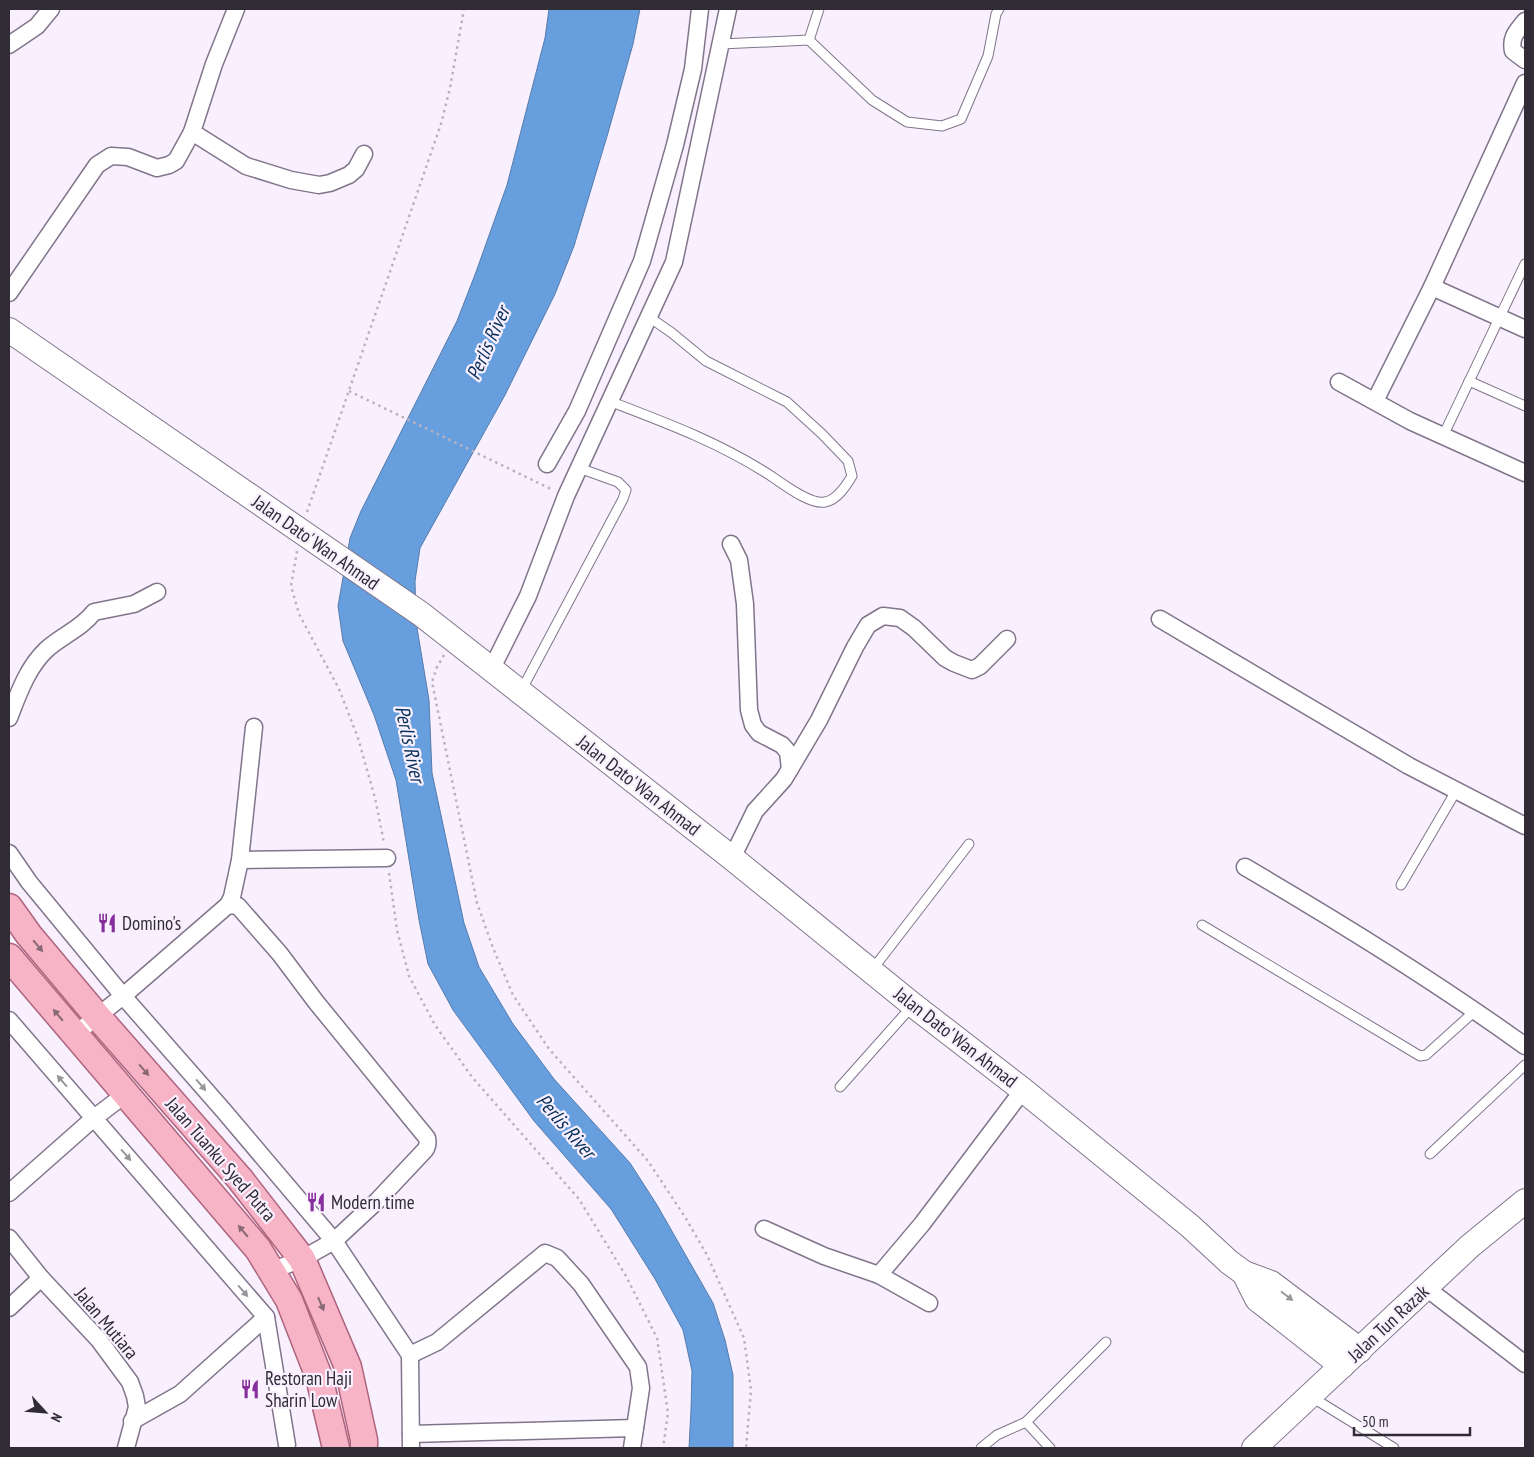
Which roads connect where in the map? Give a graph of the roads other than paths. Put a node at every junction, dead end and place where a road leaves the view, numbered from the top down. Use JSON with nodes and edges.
{"nodes":[{"id":1,"x":51,"y":9,"type":"edge"},
{"id":2,"x":236,"y":9,"type":"edge"},
{"id":3,"x":700,"y":9,"type":"edge"},
{"id":4,"x":728,"y":9,"type":"edge"},
{"id":5,"x":819,"y":9,"type":"edge"},
{"id":6,"x":1000,"y":9,"type":"edge"},
{"id":7,"x":1525,"y":21,"type":"edge"},
{"id":8,"x":809,"y":40,"type":"junction"},
{"id":9,"x":721,"y":44,"type":"junction"},
{"id":10,"x":9,"y":45,"type":"edge"},
{"id":11,"x":1525,"y":60,"type":"edge"},
{"id":12,"x":1525,"y":83,"type":"edge"},
{"id":13,"x":192,"y":132,"type":"junction"},
{"id":14,"x":364,"y":154,"type":"dead end"},
{"id":15,"x":1525,"y":264,"type":"edge"},
{"id":16,"x":1432,"y":287,"type":"junction"},
{"id":17,"x":9,"y":293,"type":"edge"},
{"id":18,"x":649,"y":317,"type":"junction"},
{"id":19,"x":1500,"y":318,"type":"junction"},
{"id":20,"x":1525,"y":329,"type":"edge"},
{"id":21,"x":12,"y":335,"type":"edge"},
{"id":22,"x":1469,"y":381,"type":"junction"},
{"id":23,"x":1339,"y":382,"type":"dead end"},
{"id":24,"x":609,"y":401,"type":"junction"},
{"id":25,"x":1375,"y":401,"type":"junction"},
{"id":26,"x":1525,"y":406,"type":"edge"},
{"id":27,"x":1443,"y":436,"type":"junction"},
{"id":28,"x":547,"y":464,"type":"dead end"},
{"id":29,"x":579,"y":468,"type":"junction"},
{"id":30,"x":1525,"y":473,"type":"edge"},
{"id":31,"x":731,"y":544,"type":"dead end"},
{"id":32,"x":157,"y":592,"type":"dead end"},
{"id":33,"x":1160,"y":619,"type":"dead end"},
{"id":34,"x":1007,"y":639,"type":"dead end"},
{"id":35,"x":491,"y":670,"type":"junction"},
{"id":36,"x":520,"y":693,"type":"junction"},
{"id":37,"x":9,"y":718,"type":"edge"},
{"id":38,"x":254,"y":727,"type":"dead end"},
{"id":39,"x":790,"y":769,"type":"junction"},
{"id":40,"x":1456,"y":791,"type":"junction"},
{"id":41,"x":1525,"y":826,"type":"edge"},
{"id":42,"x":969,"y":844,"type":"dead end"},
{"id":43,"x":9,"y":853,"type":"edge"},
{"id":44,"x":387,"y":858,"type":"road end"},
{"id":45,"x":732,"y":858,"type":"junction"},
{"id":46,"x":240,"y":860,"type":"junction"},
{"id":47,"x":1245,"y":867,"type":"dead end"},
{"id":48,"x":1401,"y":885,"type":"dead end"},
{"id":49,"x":228,"y":905,"type":"junction"},
{"id":50,"x":9,"y":907,"type":"edge"},
{"id":51,"x":1202,"y":925,"type":"dead end"},
{"id":52,"x":9,"y":957,"type":"edge"},
{"id":53,"x":872,"y":970,"type":"junction"},
{"id":54,"x":123,"y":996,"type":"junction"},
{"id":55,"x":913,"y":1005,"type":"junction"},
{"id":56,"x":1476,"y":1010,"type":"junction"},
{"id":57,"x":97,"y":1016,"type":"junction"},
{"id":58,"x":9,"y":1020,"type":"edge"},
{"id":59,"x":74,"y":1035,"type":"junction"},
{"id":60,"x":1525,"y":1046,"type":"edge"},
{"id":61,"x":1525,"y":1065,"type":"edge"},
{"id":62,"x":840,"y":1087,"type":"dead end"},
{"id":63,"x":1023,"y":1090,"type":"junction"},
{"id":64,"x":127,"y":1093,"type":"junction"},
{"id":65,"x":94,"y":1118,"type":"junction"},
{"id":66,"x":1430,"y":1154,"type":"dead end"},
{"id":67,"x":9,"y":1193,"type":"edge"},
{"id":68,"x":1521,"y":1208,"type":"edge"},
{"id":69,"x":764,"y":1229,"type":"dead end"},
{"id":70,"x":9,"y":1238,"type":"edge"},
{"id":71,"x":334,"y":1241,"type":"junction"},
{"id":72,"x":302,"y":1259,"type":"junction"},
{"id":73,"x":271,"y":1271,"type":"junction"},
{"id":74,"x":1244,"y":1273,"type":"junction"},
{"id":75,"x":879,"y":1275,"type":"junction"},
{"id":76,"x":41,"y":1278,"type":"junction"},
{"id":77,"x":1425,"y":1288,"type":"junction"},
{"id":78,"x":929,"y":1303,"type":"dead end"},
{"id":79,"x":9,"y":1308,"type":"edge"},
{"id":80,"x":266,"y":1317,"type":"junction"},
{"id":81,"x":1106,"y":1342,"type":"dead end"},
{"id":82,"x":1360,"y":1350,"type":"junction"},
{"id":83,"x":410,"y":1355,"type":"junction"},
{"id":84,"x":1525,"y":1364,"type":"edge"},
{"id":85,"x":1342,"y":1366,"type":"junction"},
{"id":86,"x":1310,"y":1396,"type":"junction"},
{"id":87,"x":132,"y":1421,"type":"junction"},
{"id":88,"x":1026,"y":1422,"type":"junction"},
{"id":89,"x":634,"y":1428,"type":"junction"},
{"id":90,"x":411,"y":1441,"type":"edge"},
{"id":91,"x":287,"y":1445,"type":"dead end"},
{"id":92,"x":126,"y":1448,"type":"edge"},
{"id":93,"x":336,"y":1448,"type":"edge"},
{"id":94,"x":364,"y":1448,"type":"edge"},
{"id":95,"x":632,"y":1448,"type":"edge"},
{"id":96,"x":981,"y":1448,"type":"edge"},
{"id":97,"x":1050,"y":1448,"type":"edge"},
{"id":98,"x":1254,"y":1448,"type":"edge"},
{"id":99,"x":1394,"y":1448,"type":"edge"}],
"edges":[{"from":1,"to":10,"type":"street"},
{"from":2,"to":13,"type":"street"},
{"from":3,"to":28,"type":"street"},
{"from":4,"to":9,"type":"street"},
{"from":5,"to":8,"type":"lane"},
{"from":6,"to":8,"type":"lane"},
{"from":7,"to":11,"type":"street"},
{"from":8,"to":9,"type":"lane"},
{"from":9,"to":18,"type":"street"},
{"from":12,"to":16,"type":"street"},
{"from":13,"to":14,"type":"street"},
{"from":13,"to":17,"type":"street"},
{"from":15,"to":19,"type":"lane"},
{"from":16,"to":19,"type":"street"},
{"from":16,"to":25,"type":"street"},
{"from":18,"to":24,"type":"street"},
{"from":18,"to":24,"type":"lane"},
{"from":19,"to":20,"type":"street"},
{"from":19,"to":22,"type":"lane"},
{"from":21,"to":35,"type":"main road","name":"Jalan Dato' Wan Ahmad"},
{"from":22,"to":26,"type":"lane"},
{"from":22,"to":27,"type":"lane"},
{"from":23,"to":25,"type":"street"},
{"from":24,"to":29,"type":"street"},
{"from":25,"to":27,"type":"street"},
{"from":27,"to":30,"type":"street"},
{"from":29,"to":35,"type":"street"},
{"from":29,"to":36,"type":"lane"},
{"from":31,"to":39,"type":"street"},
{"from":32,"to":37,"type":"street"},
{"from":33,"to":40,"type":"street"},
{"from":34,"to":39,"type":"street"},
{"from":35,"to":36,"type":"main road","name":"Jalan Dato' Wan Ahmad"},
{"from":36,"to":45,"type":"main road","name":"Jalan Dato' Wan Ahmad"},
{"from":38,"to":46,"type":"street"},
{"from":39,"to":45,"type":"street"},
{"from":40,"to":41,"type":"street"},
{"from":40,"to":48,"type":"lane"},
{"from":42,"to":53,"type":"lane"},
{"from":43,"to":54,"type":"street"},
{"from":44,"to":46,"type":"street"},
{"from":45,"to":53,"type":"main road","name":"Jalan Dato' Wan Ahmad"},
{"from":46,"to":49,"type":"street"},
{"from":47,"to":56,"type":"street"},
{"from":49,"to":54,"type":"street"},
{"from":49,"to":71,"type":"street"},
{"from":50,"to":57,"type":"main road","name":"Jalan Tuanku Syed Putra","one_way":true},
{"from":51,"to":56,"type":"lane"},
{"from":59,"to":52,"type":"main road","name":"Jalan Tuanku Syed Putra","one_way":true},
{"from":53,"to":55,"type":"main road","name":"Jalan Dato' Wan Ahmad"},
{"from":54,"to":57,"type":"street"},
{"from":54,"to":71,"type":"street","one_way":true},
{"from":55,"to":62,"type":"lane"},
{"from":55,"to":63,"type":"main road","name":"Jalan Dato' Wan Ahmad"},
{"from":56,"to":60,"type":"street"},
{"from":57,"to":59,"type":"street"},
{"from":57,"to":72,"type":"main road","name":"Jalan Tuanku Syed Putra","one_way":true},
{"from":65,"to":58,"type":"street","one_way":true},
{"from":59,"to":64,"type":"main road","name":"Jalan Tuanku Syed Putra"},
{"from":61,"to":66,"type":"lane"},
{"from":63,"to":74,"type":"main road","name":"Jalan Dato' Wan Ahmad"},
{"from":63,"to":75,"type":"street"},
{"from":64,"to":65,"type":"street"},
{"from":73,"to":64,"type":"main road","name":"Jalan Tuanku Syed Putra","one_way":true},
{"from":65,"to":67,"type":"street"},
{"from":65,"to":80,"type":"street","one_way":true},
{"from":68,"to":77,"type":"main road","name":"Jalan Tun Razak"},
{"from":69,"to":75,"type":"street"},
{"from":70,"to":76,"type":"street","name":"Jalan Mutiara"},
{"from":71,"to":72,"type":"street"},
{"from":71,"to":83,"type":"street"},
{"from":72,"to":73,"type":"street"},
{"from":72,"to":94,"type":"main road","name":"Jalan Tuanku Syed Putra","one_way":true},
{"from":73,"to":93,"type":"main road","name":"Jalan Tuanku Syed Putra"},
{"from":74,"to":82,"type":"main road","one_way":true},
{"from":74,"to":85,"type":"main road"},
{"from":75,"to":78,"type":"street"},
{"from":76,"to":79,"type":"street"},
{"from":76,"to":87,"type":"street","name":"Jalan Mutiara"},
{"from":77,"to":82,"type":"main road","name":"Jalan Tun Razak"},
{"from":77,"to":84,"type":"street"},
{"from":80,"to":87,"type":"street"},
{"from":80,"to":91,"type":"street"},
{"from":81,"to":88,"type":"lane"},
{"from":82,"to":85,"type":"main road","name":"Jalan Tun Razak"},
{"from":83,"to":89,"type":"street"},
{"from":83,"to":90,"type":"street"},
{"from":85,"to":86,"type":"main road","name":"Jalan Tun Razak"},
{"from":86,"to":98,"type":"main road","name":"Jalan Tun Razak"},
{"from":86,"to":99,"type":"lane"},
{"from":87,"to":92,"type":"street","name":"Jalan Mutiara"},
{"from":88,"to":96,"type":"lane"},
{"from":88,"to":97,"type":"lane"},
{"from":89,"to":90,"type":"street"},
{"from":89,"to":95,"type":"street"}]}
